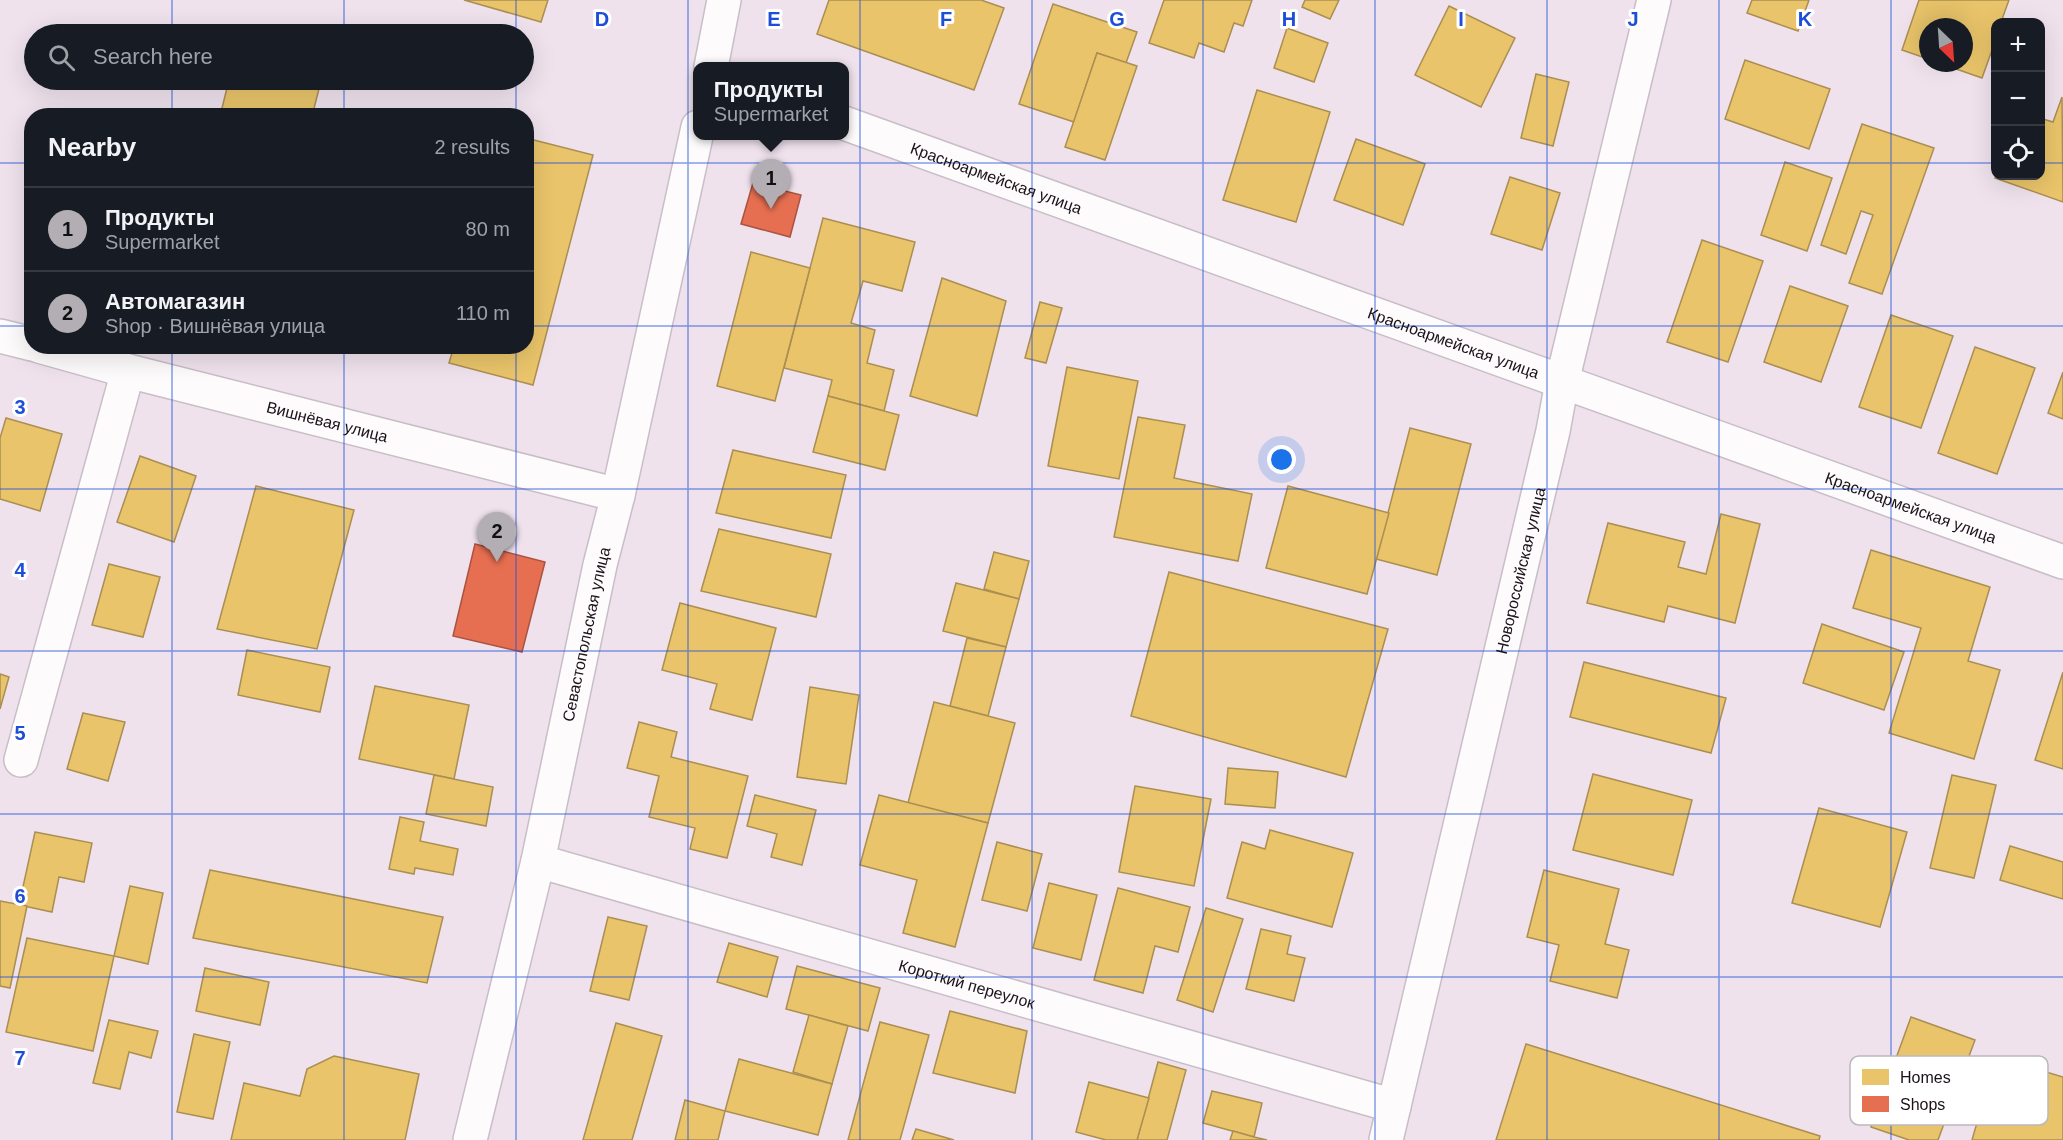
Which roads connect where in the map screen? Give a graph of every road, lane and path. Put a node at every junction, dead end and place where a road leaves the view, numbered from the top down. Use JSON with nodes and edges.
{"nodes":[{"id":1,"x":724,"y":0,"type":"edge"},
{"id":2,"x":1654,"y":0,"type":"edge"},
{"id":3,"x":712,"y":62,"type":"edge"},
{"id":4,"x":849,"y":125,"type":"edge"},
{"id":5,"x":695,"y":140,"type":"edge"},
{"id":6,"x":0,"y":336,"type":"edge"},
{"id":7,"x":24,"y":342,"type":"edge"},
{"id":8,"x":67,"y":354,"type":"edge"},
{"id":9,"x":128,"y":371,"type":"junction"},
{"id":10,"x":1562,"y":382,"type":"junction"},
{"id":11,"x":618,"y":495,"type":"junction"},
{"id":12,"x":2063,"y":562,"type":"edge"},
{"id":13,"x":21,"y":760,"type":"dead end"},
{"id":14,"x":538,"y":861,"type":"junction"},
{"id":15,"x":1394,"y":1106,"type":"junction"},
{"id":16,"x":470,"y":1140,"type":"edge"},
{"id":17,"x":1386,"y":1140,"type":"edge"}],
"edges":[{"from":1,"to":3,"type":"street"},
{"from":2,"to":10,"type":"street","name":"Новороссийская улица"},
{"from":4,"to":10,"type":"street","name":"Красноармейская улица"},
{"from":5,"to":11,"type":"street","name":"Севастопольская улица"},
{"from":6,"to":7,"type":"street"},
{"from":8,"to":9,"type":"street","name":"Вишнёвая улица"},
{"from":9,"to":11,"type":"street","name":"Вишнёвая улица"},
{"from":9,"to":13,"type":"street"},
{"from":10,"to":12,"type":"street","name":"Красноармейская улица"},
{"from":10,"to":15,"type":"street","name":"Новороссийская улица"},
{"from":11,"to":14,"type":"street","name":"Севастопольская улица"},
{"from":14,"to":15,"type":"street","name":"Короткий переулок"},
{"from":14,"to":16,"type":"street","name":"Севастопольская улица"},
{"from":15,"to":17,"type":"street","name":"Новороссийская улица"}]}
